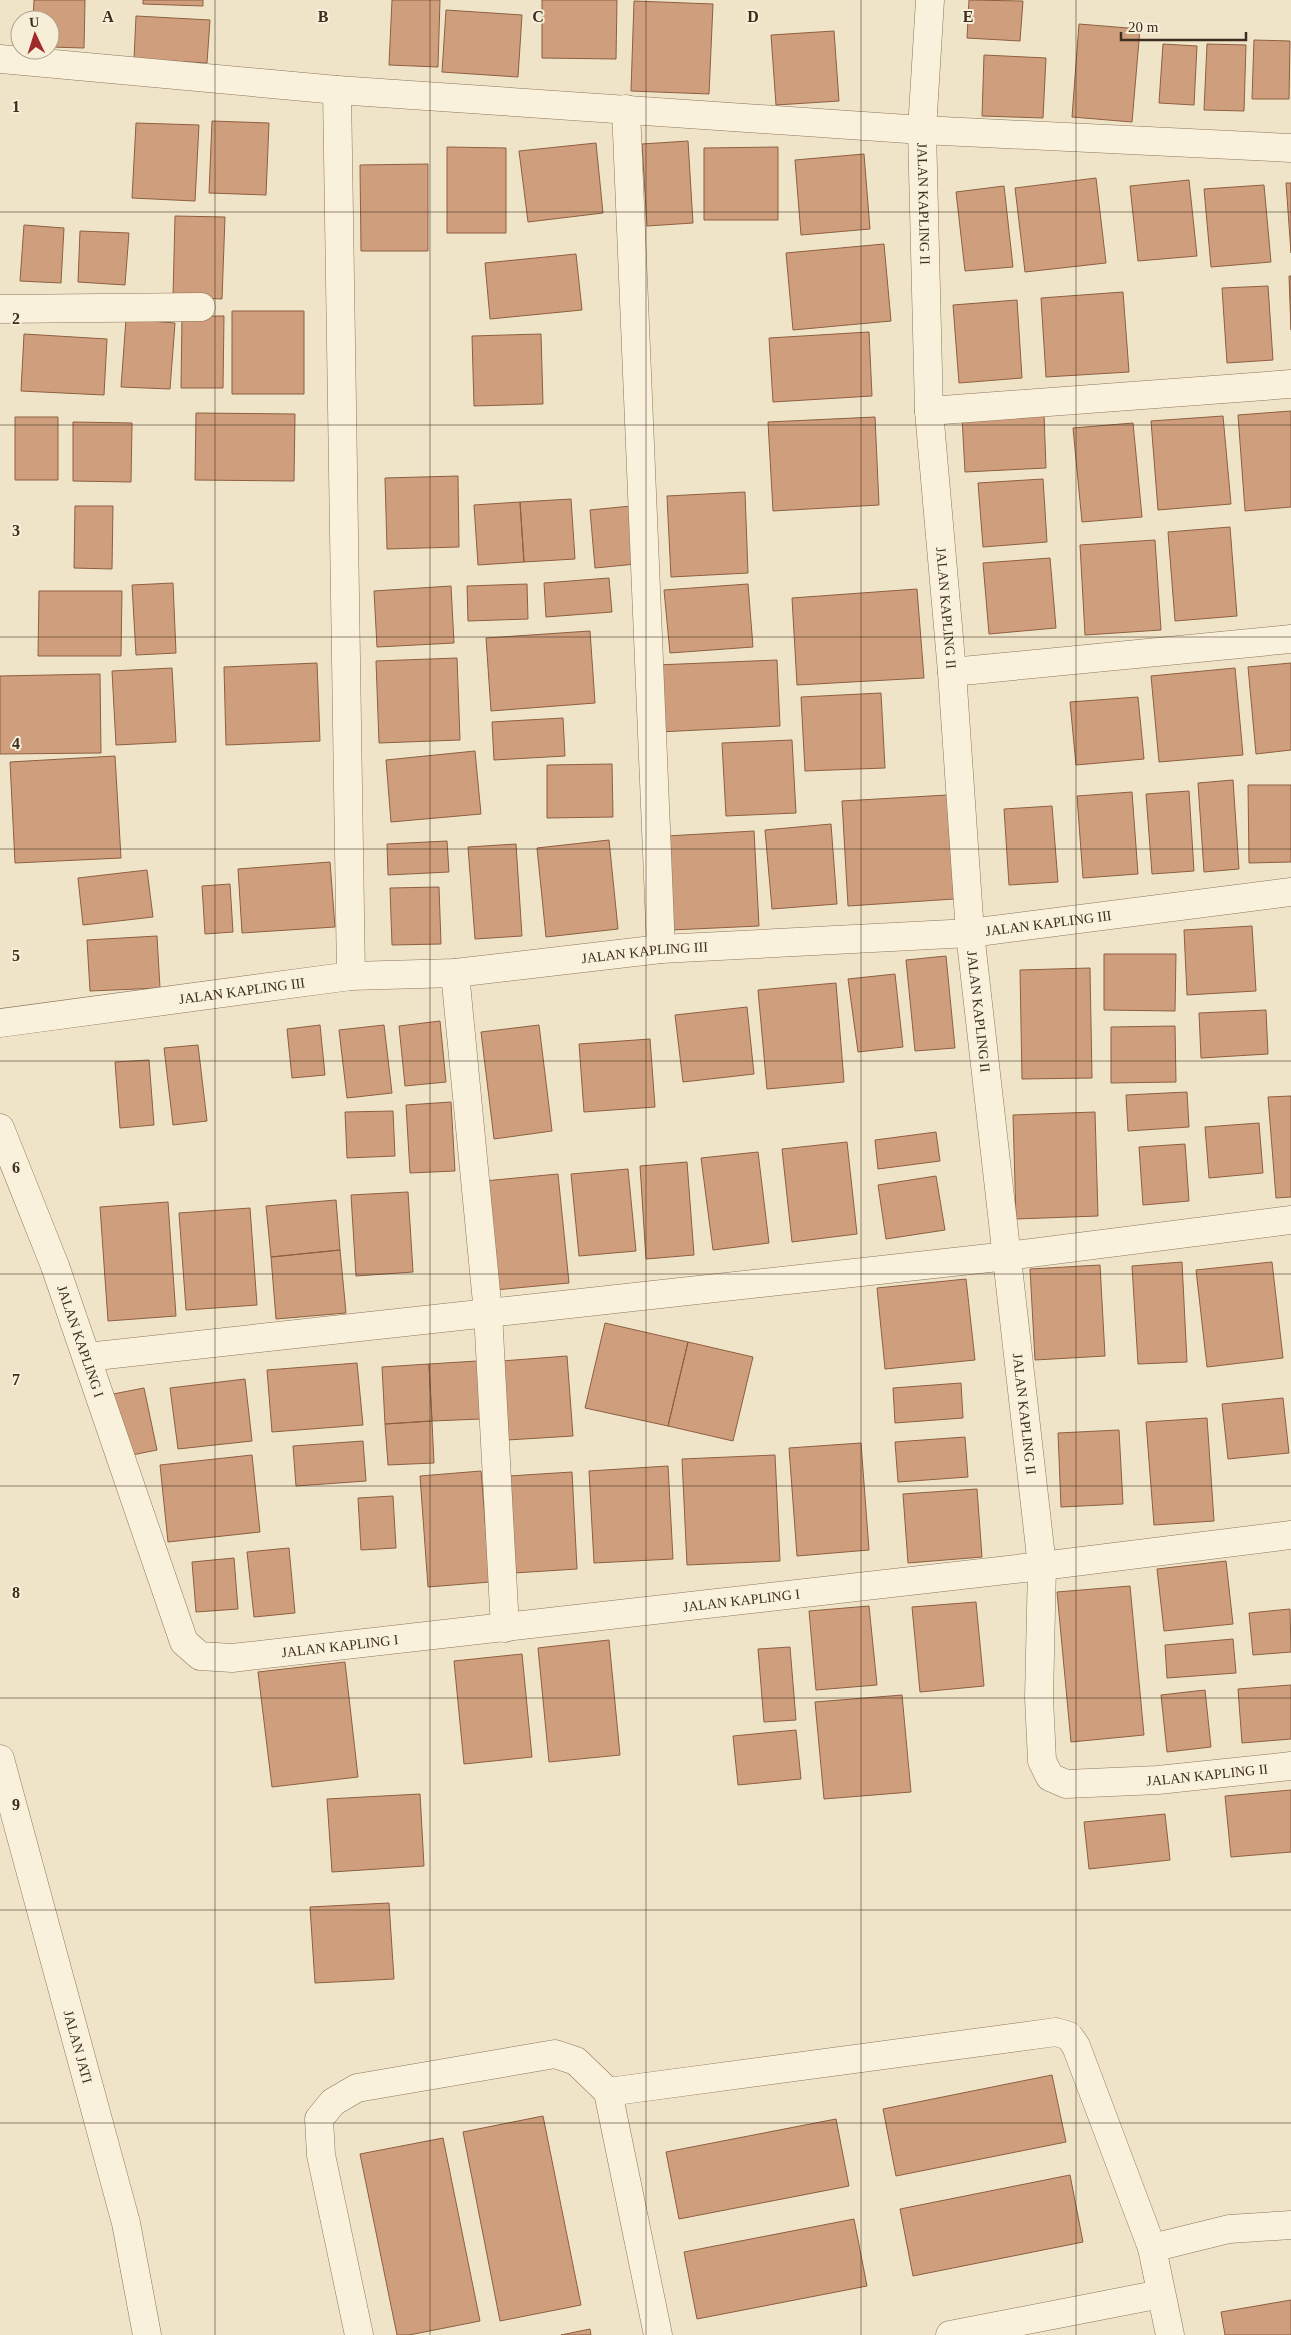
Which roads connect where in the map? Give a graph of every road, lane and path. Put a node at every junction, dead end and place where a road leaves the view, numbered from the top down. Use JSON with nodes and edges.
{"nodes":[{"id":1,"x":930,"y":0,"type":"edge"},
{"id":2,"x":0,"y":58,"type":"edge"},
{"id":3,"x":337,"y":90,"type":"junction"},
{"id":4,"x":626,"y":109,"type":"junction"},
{"id":5,"x":922,"y":130,"type":"junction"},
{"id":6,"x":1291,"y":148,"type":"edge"},
{"id":7,"x":201,"y":308,"type":"dead end"},
{"id":8,"x":0,"y":309,"type":"edge"},
{"id":9,"x":1291,"y":384,"type":"edge"},
{"id":10,"x":928,"y":410,"type":"junction"},
{"id":11,"x":1291,"y":639,"type":"edge"},
{"id":12,"x":952,"y":672,"type":"junction"},
{"id":13,"x":1291,"y":892,"type":"edge"},
{"id":14,"x":970,"y":933,"type":"junction"},
{"id":15,"x":661,"y":949,"type":"junction"},
{"id":16,"x":455,"y":972,"type":"junction"},
{"id":17,"x":351,"y":976,"type":"junction"},
{"id":18,"x":0,"y":1023,"type":"edge"},
{"id":19,"x":0,"y":1128,"type":"edge"},
{"id":20,"x":1291,"y":1220,"type":"edge"},
{"id":21,"x":1008,"y":1256,"type":"junction"},
{"id":22,"x":488,"y":1313,"type":"junction"},
{"id":23,"x":87,"y":1357,"type":"junction"},
{"id":24,"x":1291,"y":1535,"type":"edge"},
{"id":25,"x":1042,"y":1566,"type":"junction"},
{"id":26,"x":505,"y":1628,"type":"junction"},
{"id":27,"x":0,"y":1759,"type":"edge"},
{"id":28,"x":1291,"y":1766,"type":"edge"},
{"id":29,"x":608,"y":2092,"type":"junction"},
{"id":30,"x":1291,"y":2225,"type":"edge"},
{"id":31,"x":1152,"y":2248,"type":"junction"},
{"id":32,"x":1161,"y":2294,"type":"junction"},
{"id":33,"x":147,"y":2335,"type":"edge"},
{"id":34,"x":359,"y":2335,"type":"edge"},
{"id":35,"x":658,"y":2335,"type":"edge"},
{"id":36,"x":950,"y":2335,"type":"edge"},
{"id":37,"x":1170,"y":2335,"type":"edge"}],
"edges":[{"from":1,"to":5,"type":"street","name":"JALAN KAPLING II"},
{"from":2,"to":3,"type":"street"},
{"from":3,"to":4,"type":"street"},
{"from":3,"to":17,"type":"street"},
{"from":4,"to":5,"type":"street"},
{"from":4,"to":15,"type":"street"},
{"from":5,"to":6,"type":"street"},
{"from":5,"to":10,"type":"street","name":"JALAN KAPLING II"},
{"from":7,"to":8,"type":"street"},
{"from":9,"to":10,"type":"street"},
{"from":10,"to":12,"type":"street","name":"JALAN KAPLING II"},
{"from":11,"to":12,"type":"street"},
{"from":12,"to":14,"type":"street","name":"JALAN KAPLING II"},
{"from":13,"to":14,"type":"street","name":"JALAN KAPLING III"},
{"from":14,"to":15,"type":"street","name":"JALAN KAPLING III"},
{"from":14,"to":21,"type":"street","name":"JALAN KAPLING II"},
{"from":15,"to":16,"type":"street","name":"JALAN KAPLING III"},
{"from":16,"to":17,"type":"street","name":"JALAN KAPLING III"},
{"from":16,"to":22,"type":"street"},
{"from":17,"to":18,"type":"street","name":"JALAN KAPLING III"},
{"from":19,"to":23,"type":"street","name":"JALAN KAPLING I"},
{"from":20,"to":21,"type":"street"},
{"from":21,"to":22,"type":"street"},
{"from":21,"to":25,"type":"street","name":"JALAN KAPLING II"},
{"from":22,"to":23,"type":"street"},
{"from":22,"to":26,"type":"street"},
{"from":23,"to":26,"type":"street","name":"JALAN KAPLING I"},
{"from":24,"to":25,"type":"street","name":"JALAN KAPLING I"},
{"from":25,"to":26,"type":"street","name":"JALAN KAPLING I"},
{"from":25,"to":28,"type":"street","name":"JALAN KAPLING II"},
{"from":27,"to":33,"type":"street","name":"JALAN JATI"},
{"from":29,"to":31,"type":"street"},
{"from":29,"to":34,"type":"street"},
{"from":29,"to":35,"type":"street"},
{"from":30,"to":31,"type":"street"},
{"from":31,"to":32,"type":"street"},
{"from":32,"to":36,"type":"street"},
{"from":32,"to":37,"type":"street"}]}
